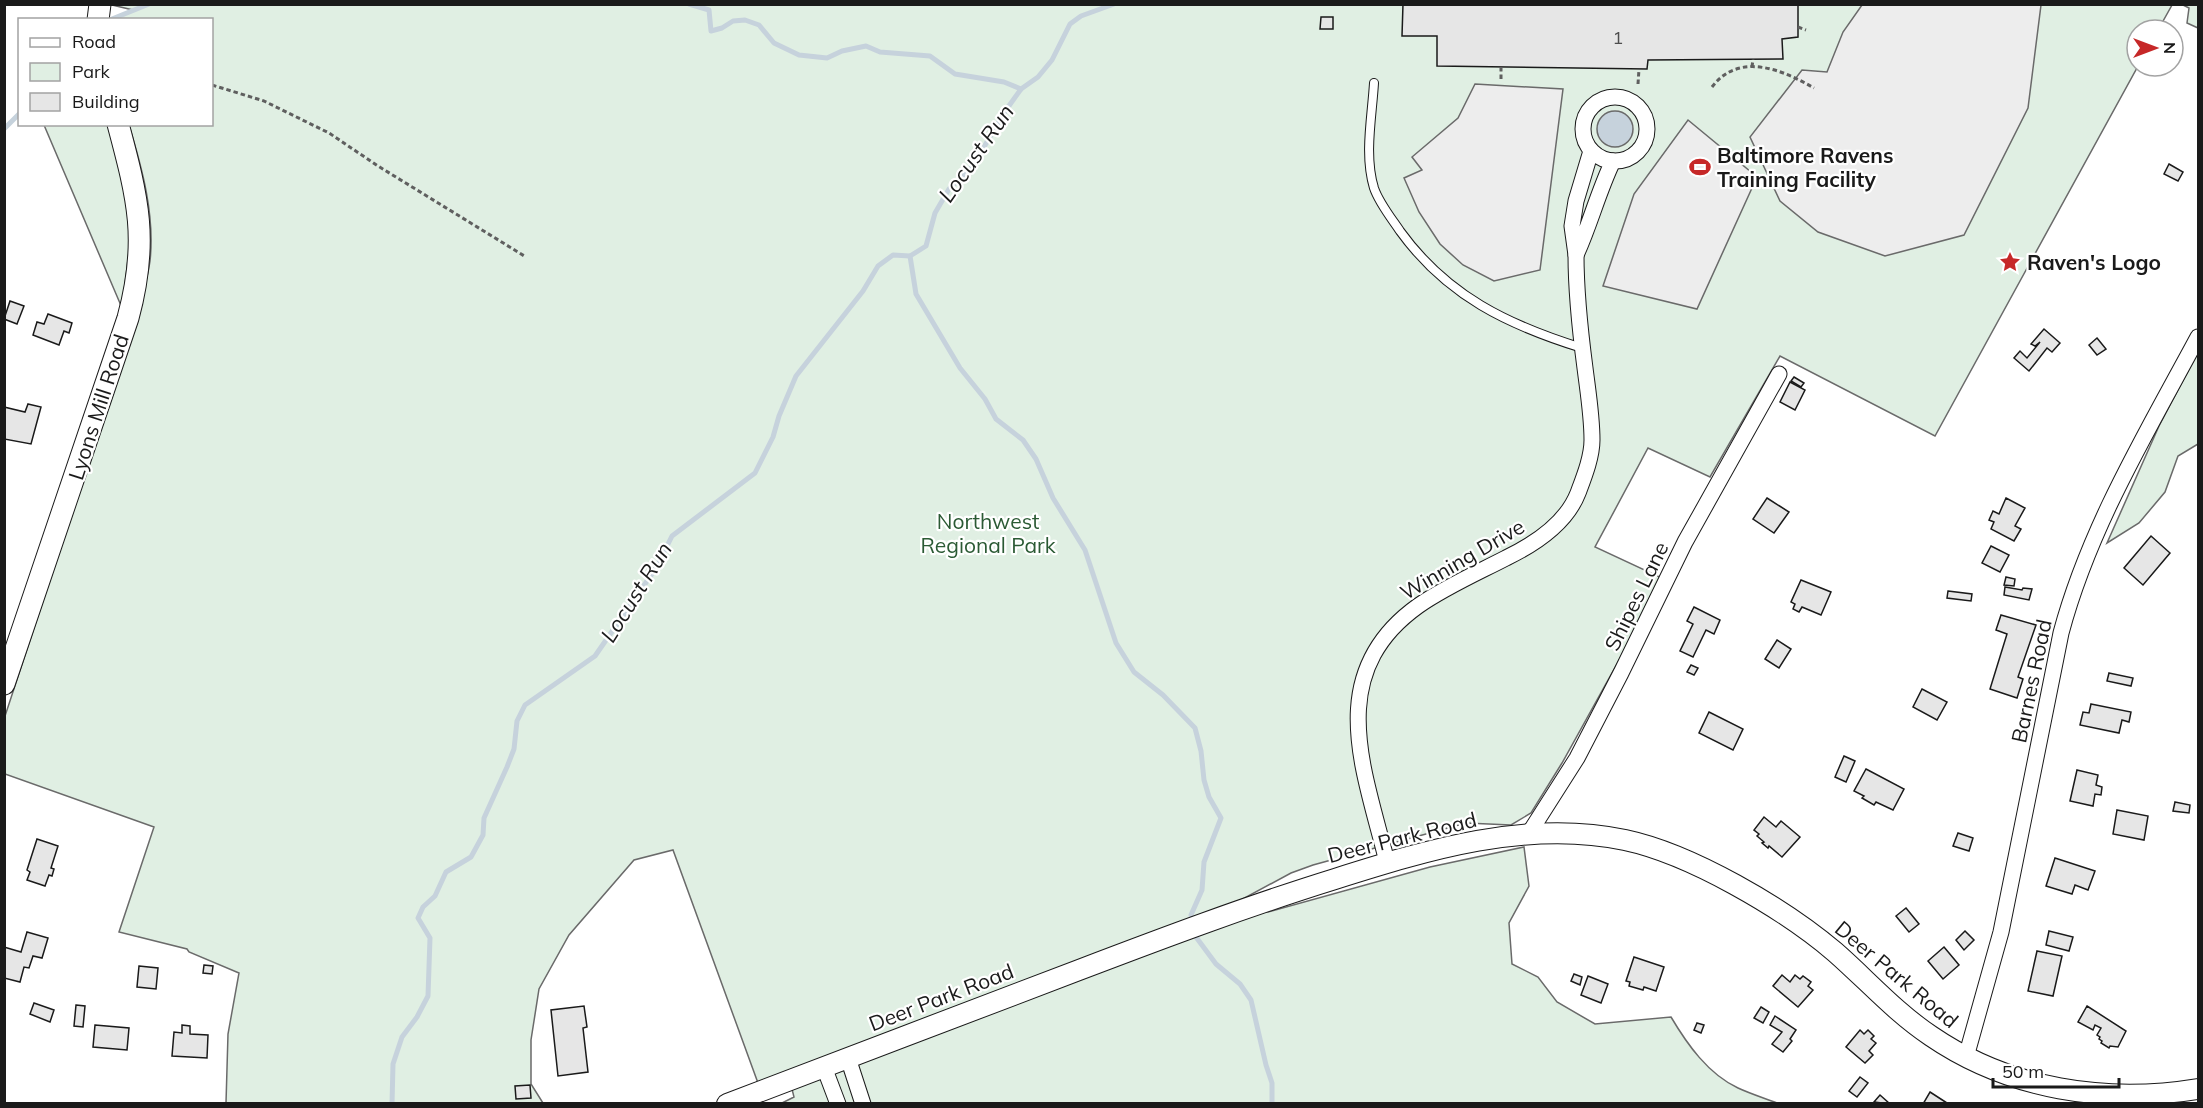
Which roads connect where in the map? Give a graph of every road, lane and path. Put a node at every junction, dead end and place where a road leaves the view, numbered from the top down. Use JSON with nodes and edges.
{"nodes":[{"id":1,"x":1798,"y":27,"type":"dead end"},
{"id":2,"x":1806,"y":30,"type":"dead end"},
{"id":3,"x":1753,"y":59,"type":"dead end"},
{"id":4,"x":1501,"y":67,"type":"dead end"},
{"id":5,"x":1752,"y":67,"type":"junction"},
{"id":6,"x":1639,"y":69,"type":"dead end"},
{"id":7,"x":1501,"y":81,"type":"dead end"},
{"id":8,"x":1374,"y":83,"type":"dead end"},
{"id":9,"x":1638,"y":84,"type":"dead end"},
{"id":10,"x":213,"y":85,"type":"edge"},
{"id":11,"x":1712,"y":87,"type":"dead end"},
{"id":12,"x":1814,"y":87,"type":"dead end"},
{"id":13,"x":118,"y":126,"type":"edge"},
{"id":14,"x":1591,"y":151,"type":"junction"},
{"id":15,"x":1613,"y":161,"type":"junction"},
{"id":16,"x":1576,"y":255,"type":"junction"},
{"id":17,"x":526,"y":257,"type":"dead end"},
{"id":18,"x":2199,"y":337,"type":"edge"},
{"id":19,"x":1582,"y":348,"type":"junction"},
{"id":20,"x":1779,"y":374,"type":"dead end"},
{"id":21,"x":4,"y":684,"type":"edge"},
{"id":22,"x":1528,"y":835,"type":"junction"},
{"id":23,"x":1387,"y":862,"type":"junction"},
{"id":24,"x":1966,"y":1057,"type":"junction"},
{"id":25,"x":848,"y":1058,"type":"junction"},
{"id":26,"x":824,"y":1067,"type":"junction"},
{"id":27,"x":2199,"y":1089,"type":"edge"},
{"id":28,"x":2117,"y":1100,"type":"edge"},
{"id":29,"x":727,"y":1104,"type":"edge"},
{"id":30,"x":838,"y":1104,"type":"edge"},
{"id":31,"x":863,"y":1104,"type":"edge"}],
"edges":[{"from":1,"to":2,"type":"path"},
{"from":3,"to":5,"type":"path"},
{"from":4,"to":7,"type":"path"},
{"from":5,"to":11,"type":"path"},
{"from":5,"to":12,"type":"path"},
{"from":6,"to":9,"type":"path"},
{"from":8,"to":19,"type":"lane"},
{"from":10,"to":17,"type":"path"},
{"from":13,"to":21,"type":"main road","name":"Lyons Mill Road"},
{"from":14,"to":15,"type":"street"},
{"from":14,"to":15,"type":"street"},
{"from":14,"to":16,"type":"street","name":"Winning Drive"},
{"from":15,"to":16,"type":"street","name":"Winning Drive"},
{"from":16,"to":19,"type":"street","name":"Winning Drive"},
{"from":18,"to":24,"type":"street","name":"Barnes Road"},
{"from":19,"to":23,"type":"street","name":"Winning Drive"},
{"from":20,"to":22,"type":"street","name":"Shipes Lane"},
{"from":22,"to":23,"type":"street","name":"Deer Park Road"},
{"from":22,"to":24,"type":"street","name":"Deer Park Road"},
{"from":23,"to":25,"type":"street","name":"Deer Park Road"},
{"from":24,"to":28,"type":"street","name":"Deer Park Road"},
{"from":25,"to":26,"type":"street","name":"Deer Park Road"},
{"from":25,"to":31,"type":"street"},
{"from":26,"to":29,"type":"street","name":"Deer Park Road"},
{"from":26,"to":30,"type":"street"},
{"from":27,"to":28,"type":"street","name":"Deer Park Road"}]}
